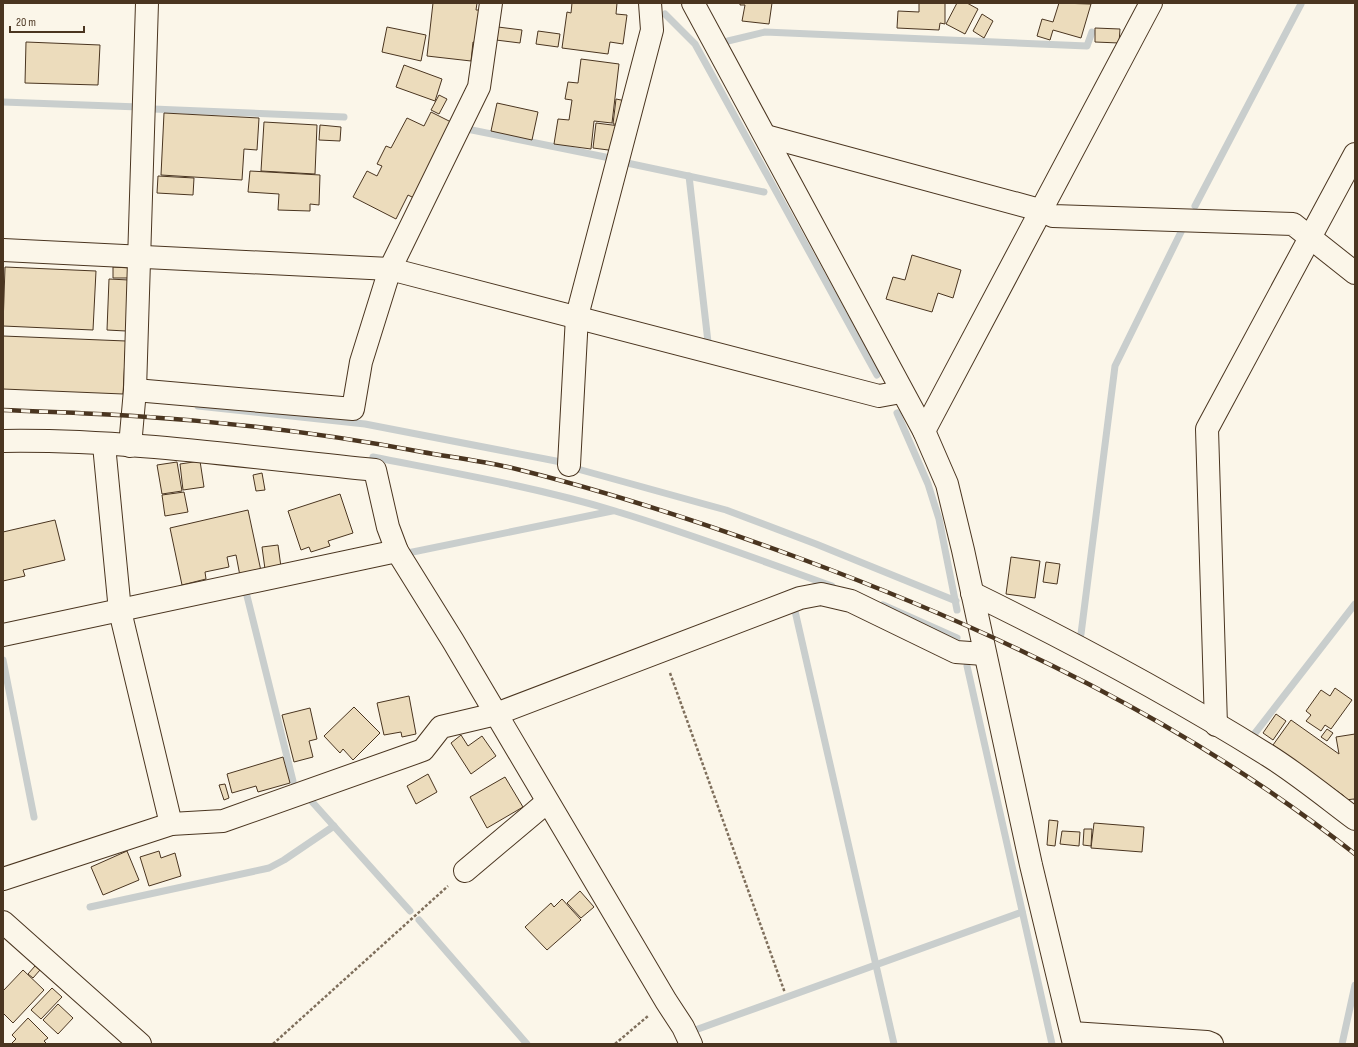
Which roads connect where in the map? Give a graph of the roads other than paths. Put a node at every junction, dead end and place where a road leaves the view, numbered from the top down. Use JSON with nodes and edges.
{"nodes":[{"id":1,"x":147,"y":3,"type":"edge"},
{"id":2,"x":491,"y":3,"type":"edge"},
{"id":3,"x":650,"y":3,"type":"edge"},
{"id":4,"x":693,"y":3,"type":"edge"},
{"id":5,"x":1151,"y":3,"type":"edge"},
{"id":6,"x":766,"y":136,"type":"junction"},
{"id":7,"x":1355,"y":154,"type":"edge"},
{"id":8,"x":1040,"y":210,"type":"junction"},
{"id":9,"x":1310,"y":238,"type":"junction"},
{"id":10,"x":3,"y":250,"type":"edge"},
{"id":11,"x":140,"y":256,"type":"junction"},
{"id":12,"x":390,"y":269,"type":"junction"},
{"id":13,"x":1355,"y":273,"type":"edge"},
{"id":14,"x":577,"y":316,"type":"junction"},
{"id":15,"x":135,"y":390,"type":"junction"},
{"id":16,"x":901,"y":392,"type":"junction"},
{"id":17,"x":924,"y":431,"type":"junction"},
{"id":18,"x":3,"y":441,"type":"edge"},
{"id":19,"x":104,"y":445,"type":"junction"},
{"id":20,"x":130,"y":446,"type":"junction"},
{"id":21,"x":569,"y":465,"type":"dead end"},
{"id":22,"x":397,"y":551,"type":"junction"},
{"id":23,"x":972,"y":593,"type":"junction"},
{"id":24,"x":120,"y":611,"type":"junction"},
{"id":25,"x":3,"y":635,"type":"edge"},
{"id":26,"x":984,"y":654,"type":"junction"},
{"id":27,"x":496,"y":714,"type":"junction"},
{"id":28,"x":1216,"y":725,"type":"junction"},
{"id":29,"x":547,"y":802,"type":"junction"},
{"id":30,"x":1355,"y":819,"type":"edge"},
{"id":31,"x":171,"y":824,"type":"junction"},
{"id":32,"x":465,"y":871,"type":"road end"},
{"id":33,"x":3,"y":879,"type":"edge"},
{"id":34,"x":3,"y":922,"type":"edge"},
{"id":35,"x":1073,"y":1038,"type":"edge"},
{"id":36,"x":140,"y":1044,"type":"edge"},
{"id":37,"x":691,"y":1044,"type":"edge"},
{"id":38,"x":1212,"y":1044,"type":"edge"}],
"edges":[{"from":1,"to":11,"type":"street"},
{"from":2,"to":12,"type":"street"},
{"from":3,"to":14,"type":"street"},
{"from":4,"to":6,"type":"street"},
{"from":5,"to":8,"type":"street"},
{"from":6,"to":8,"type":"street"},
{"from":6,"to":16,"type":"street"},
{"from":7,"to":9,"type":"street"},
{"from":8,"to":9,"type":"street"},
{"from":8,"to":17,"type":"street"},
{"from":9,"to":13,"type":"street"},
{"from":9,"to":28,"type":"street"},
{"from":10,"to":11,"type":"street"},
{"from":11,"to":12,"type":"street"},
{"from":11,"to":15,"type":"street"},
{"from":12,"to":14,"type":"street"},
{"from":12,"to":15,"type":"street"},
{"from":14,"to":16,"type":"street"},
{"from":14,"to":21,"type":"street"},
{"from":15,"to":20,"type":"street"},
{"from":16,"to":17,"type":"street"},
{"from":17,"to":23,"type":"street"},
{"from":18,"to":19,"type":"street"},
{"from":19,"to":20,"type":"street"},
{"from":19,"to":24,"type":"street"},
{"from":20,"to":22,"type":"street"},
{"from":22,"to":24,"type":"street"},
{"from":22,"to":27,"type":"street"},
{"from":23,"to":26,"type":"street"},
{"from":23,"to":28,"type":"street"},
{"from":24,"to":25,"type":"street"},
{"from":24,"to":31,"type":"street"},
{"from":26,"to":27,"type":"street"},
{"from":26,"to":35,"type":"street"},
{"from":27,"to":29,"type":"street"},
{"from":27,"to":31,"type":"street"},
{"from":28,"to":30,"type":"street"},
{"from":29,"to":32,"type":"street"},
{"from":29,"to":37,"type":"street"},
{"from":31,"to":33,"type":"street"},
{"from":34,"to":36,"type":"street"},
{"from":35,"to":38,"type":"street"}]}
